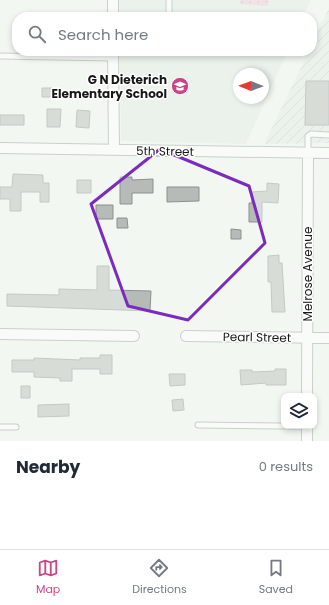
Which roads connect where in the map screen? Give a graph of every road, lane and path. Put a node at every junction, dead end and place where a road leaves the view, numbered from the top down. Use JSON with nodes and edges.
{"nodes":[{"id":1,"x":112,"y":0,"type":"edge"},
{"id":2,"x":169,"y":0,"type":"edge"},
{"id":3,"x":113,"y":12,"type":"edge"},
{"id":4,"x":169,"y":12,"type":"edge"},
{"id":5,"x":0,"y":56,"type":"edge"},
{"id":6,"x":12,"y":56,"type":"edge"},
{"id":7,"x":113,"y":56,"type":"edge"},
{"id":8,"x":329,"y":134,"type":"edge"},
{"id":9,"x":0,"y":148,"type":"edge"},
{"id":10,"x":114,"y":150,"type":"junction"},
{"id":11,"x":308,"y":153,"type":"junction"},
{"id":12,"x":329,"y":153,"type":"edge"},
{"id":13,"x":0,"y":334,"type":"edge"},
{"id":14,"x":134,"y":336,"type":"dead end"},
{"id":15,"x":186,"y":336,"type":"dead end"},
{"id":16,"x":307,"y":338,"type":"junction"},
{"id":17,"x":329,"y":338,"type":"edge"},
{"id":18,"x":307,"y":393,"type":"edge"},
{"id":19,"x":198,"y":425,"type":"dead end"},
{"id":20,"x":281,"y":426,"type":"edge"},
{"id":21,"x":0,"y":427,"type":"edge"},
{"id":22,"x":16,"y":428,"type":"dead end"},
{"id":23,"x":307,"y":429,"type":"edge"},
{"id":24,"x":308,"y":441,"type":"edge"}],
"edges":[{"from":1,"to":3,"type":"street"},
{"from":2,"to":4,"type":"lane"},
{"from":5,"to":6,"type":"lane"},
{"from":7,"to":10,"type":"street"},
{"from":8,"to":11,"type":"lane"},
{"from":9,"to":10,"type":"street","name":"5th Street"},
{"from":10,"to":11,"type":"street","name":"5th Street"},
{"from":11,"to":12,"type":"street","name":"5th Street"},
{"from":11,"to":16,"type":"street","name":"Melrose Avenue"},
{"from":13,"to":14,"type":"street"},
{"from":15,"to":16,"type":"street","name":"Pearl Street"},
{"from":16,"to":17,"type":"street","name":"Pearl Street"},
{"from":16,"to":18,"type":"street","name":"Melrose Avenue"},
{"from":19,"to":20,"type":"lane"},
{"from":21,"to":22,"type":"lane"},
{"from":23,"to":24,"type":"street"}]}
